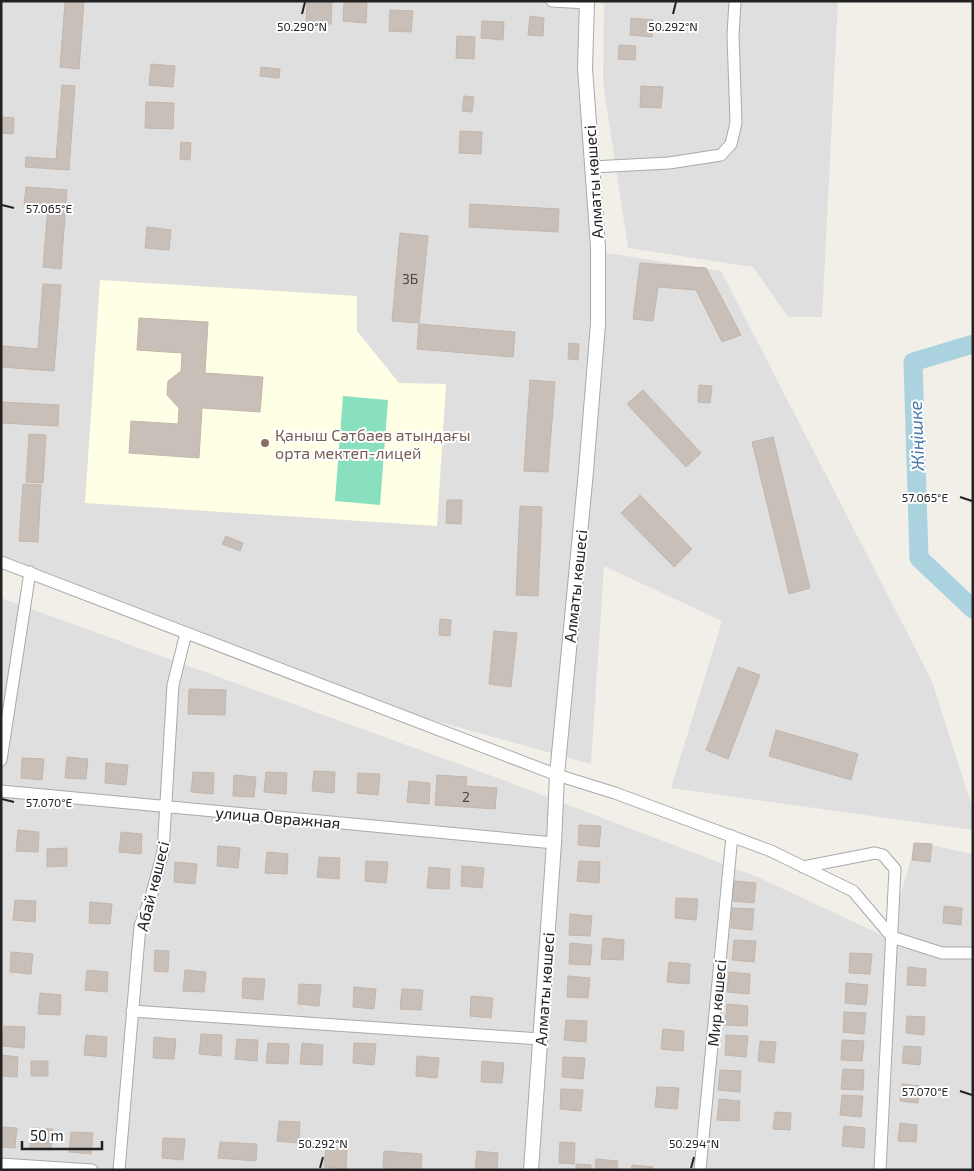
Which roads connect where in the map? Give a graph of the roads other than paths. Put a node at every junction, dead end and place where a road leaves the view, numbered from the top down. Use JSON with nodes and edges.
{"nodes":[{"id":1,"x":552,"y":1,"type":"edge"},
{"id":2,"x":735,"y":1,"type":"edge"},
{"id":3,"x":587,"y":2,"type":"edge"},
{"id":4,"x":592,"y":167,"type":"junction"},
{"id":5,"x":1,"y":562,"type":"edge"},
{"id":6,"x":30,"y":572,"type":"junction"},
{"id":7,"x":186,"y":633,"type":"junction"},
{"id":8,"x":1,"y":760,"type":"edge"},
{"id":9,"x":556,"y":775,"type":"junction"},
{"id":10,"x":1,"y":791,"type":"edge"},
{"id":11,"x":167,"y":806,"type":"junction"},
{"id":12,"x":732,"y":836,"type":"junction"},
{"id":13,"x":554,"y":843,"type":"junction"},
{"id":14,"x":804,"y":867,"type":"junction"},
{"id":15,"x":892,"y":937,"type":"junction"},
{"id":16,"x":973,"y":953,"type":"edge"},
{"id":17,"x":132,"y":1011,"type":"junction"},
{"id":18,"x":540,"y":1039,"type":"junction"},
{"id":19,"x":1,"y":1164,"type":"edge"},
{"id":20,"x":92,"y":1170,"type":"edge"},
{"id":21,"x":118,"y":1170,"type":"edge"},
{"id":22,"x":531,"y":1170,"type":"edge"},
{"id":23,"x":700,"y":1170,"type":"edge"},
{"id":24,"x":880,"y":1170,"type":"edge"}],
"edges":[{"from":1,"to":3,"type":"street"},
{"from":2,"to":4,"type":"street"},
{"from":3,"to":4,"type":"street","name":"Алматы көшесі"},
{"from":4,"to":9,"type":"street","name":"Алматы көшесі"},
{"from":5,"to":6,"type":"street"},
{"from":6,"to":7,"type":"street"},
{"from":6,"to":8,"type":"street"},
{"from":7,"to":9,"type":"street"},
{"from":7,"to":11,"type":"street","name":"Абай көшесі"},
{"from":9,"to":12,"type":"street"},
{"from":9,"to":13,"type":"street","name":"Алматы көшесі"},
{"from":10,"to":11,"type":"street","name":"улица Овражная"},
{"from":11,"to":13,"type":"street","name":"улица Овражная"},
{"from":11,"to":17,"type":"street","name":"Абай көшесі"},
{"from":12,"to":14,"type":"street"},
{"from":12,"to":23,"type":"street","name":"Мир көшесі"},
{"from":13,"to":18,"type":"street","name":"Алматы көшесі"},
{"from":14,"to":15,"type":"street"},
{"from":14,"to":15,"type":"street"},
{"from":15,"to":16,"type":"street"},
{"from":15,"to":24,"type":"street"},
{"from":17,"to":18,"type":"street"},
{"from":17,"to":21,"type":"street","name":"Абай көшесі"},
{"from":18,"to":22,"type":"street","name":"Алматы көшесі"},
{"from":19,"to":20,"type":"street"}]}
